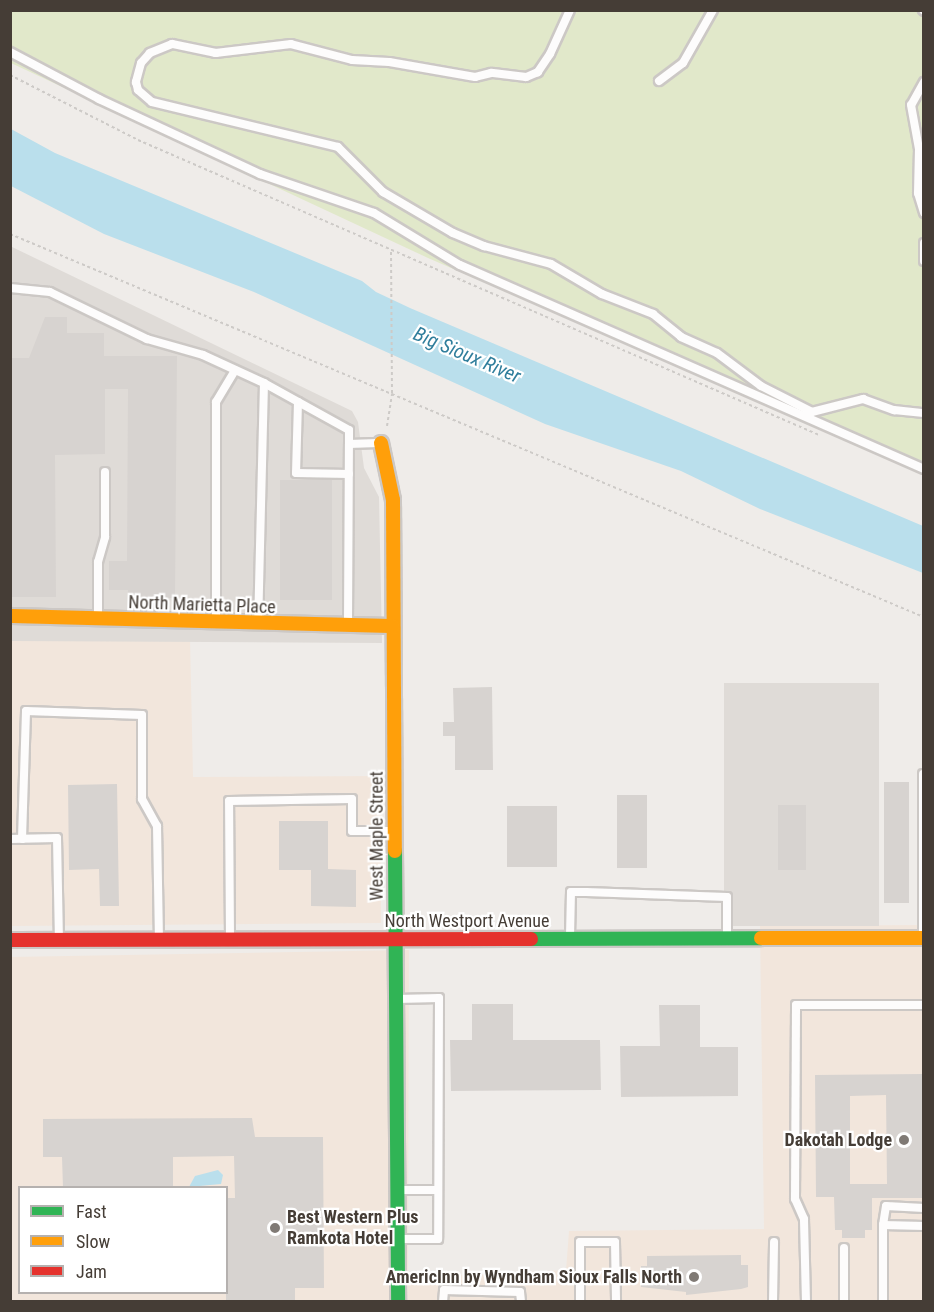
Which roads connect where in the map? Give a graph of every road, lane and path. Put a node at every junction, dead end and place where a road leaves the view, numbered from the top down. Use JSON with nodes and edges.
{"nodes":[{"id":1,"x":570,"y":10,"type":"edge"},
{"id":2,"x":713,"y":10,"type":"edge"},
{"id":3,"x":10,"y":52,"type":"edge"},
{"id":4,"x":10,"y":75,"type":"edge"},
{"id":5,"x":659,"y":81,"type":"dead end"},
{"id":6,"x":924,"y":82,"type":"edge"},
{"id":7,"x":924,"y":213,"type":"edge"},
{"id":8,"x":10,"y":234,"type":"edge"},
{"id":9,"x":924,"y":243,"type":"edge"},
{"id":10,"x":391,"y":251,"type":"junction"},
{"id":11,"x":924,"y":261,"type":"edge"},
{"id":12,"x":10,"y":288,"type":"edge"},
{"id":13,"x":235,"y":370,"type":"junction"},
{"id":14,"x":264,"y":383,"type":"junction"},
{"id":15,"x":392,"y":393,"type":"junction"},
{"id":16,"x":298,"y":402,"type":"junction"},
{"id":17,"x":924,"y":413,"type":"edge"},
{"id":18,"x":820,"y":436,"type":"dead end"},
{"id":19,"x":381,"y":443,"type":"junction"},
{"id":20,"x":349,"y":444,"type":"junction"},
{"id":21,"x":924,"y":469,"type":"edge"},
{"id":22,"x":105,"y":472,"type":"dead end"},
{"id":23,"x":349,"y":474,"type":"junction"},
{"id":24,"x":10,"y":616,"type":"edge"},
{"id":25,"x":924,"y":617,"type":"edge"},
{"id":26,"x":98,"y":620,"type":"junction"},
{"id":27,"x":216,"y":624,"type":"junction"},
{"id":28,"x":258,"y":625,"type":"junction"},
{"id":29,"x":348,"y":626,"type":"junction"},
{"id":30,"x":393,"y":626,"type":"junction"},
{"id":31,"x":923,"y":774,"type":"edge"},
{"id":32,"x":395,"y":831,"type":"junction"},
{"id":33,"x":10,"y":839,"type":"edge"},
{"id":34,"x":22,"y":839,"type":"junction"},
{"id":35,"x":923,"y":938,"type":"edge"},
{"id":36,"x":570,"y":939,"type":"junction"},
{"id":37,"x":727,"y":939,"type":"junction"},
{"id":38,"x":10,"y":940,"type":"edge"},
{"id":39,"x":59,"y":940,"type":"junction"},
{"id":40,"x":159,"y":940,"type":"junction"},
{"id":41,"x":230,"y":940,"type":"junction"},
{"id":42,"x":395,"y":940,"type":"junction"},
{"id":43,"x":396,"y":999,"type":"junction"},
{"id":44,"x":924,"y":1005,"type":"edge"},
{"id":45,"x":397,"y":1190,"type":"junction"},
{"id":46,"x":438,"y":1190,"type":"junction"},
{"id":47,"x":924,"y":1208,"type":"edge"},
{"id":48,"x":883,"y":1225,"type":"junction"},
{"id":49,"x":924,"y":1226,"type":"edge"},
{"id":50,"x":397,"y":1239,"type":"junction"},
{"id":51,"x":774,"y":1242,"type":"dead end"},
{"id":52,"x":844,"y":1248,"type":"dead end"},
{"id":53,"x":398,"y":1302,"type":"edge"},
{"id":54,"x":443,"y":1302,"type":"edge"},
{"id":55,"x":521,"y":1302,"type":"edge"},
{"id":56,"x":580,"y":1302,"type":"edge"},
{"id":57,"x":616,"y":1302,"type":"edge"},
{"id":58,"x":773,"y":1302,"type":"edge"},
{"id":59,"x":806,"y":1302,"type":"edge"},
{"id":60,"x":844,"y":1302,"type":"edge"},
{"id":61,"x":883,"y":1302,"type":"edge"}],
"edges":[{"from":1,"to":17,"type":"lane"},
{"from":2,"to":5,"type":"lane"},
{"from":3,"to":21,"type":"lane"},
{"from":4,"to":10,"type":"path"},
{"from":6,"to":7,"type":"lane"},
{"from":8,"to":15,"type":"path"},
{"from":9,"to":11,"type":"lane"},
{"from":10,"to":15,"type":"path"},
{"from":10,"to":18,"type":"path"},
{"from":12,"to":13,"type":"lane"},
{"from":13,"to":14,"type":"lane"},
{"from":13,"to":27,"type":"lane"},
{"from":14,"to":16,"type":"lane"},
{"from":14,"to":28,"type":"lane"},
{"from":15,"to":19,"type":"path"},
{"from":15,"to":25,"type":"path"},
{"from":16,"to":20,"type":"lane"},
{"from":16,"to":23,"type":"lane"},
{"from":19,"to":20,"type":"lane"},
{"from":19,"to":30,"type":"street","name":"West Maple Street"},
{"from":20,"to":23,"type":"lane"},
{"from":22,"to":26,"type":"lane"},
{"from":23,"to":29,"type":"lane"},
{"from":24,"to":26,"type":"street","name":"North Marietta Place"},
{"from":26,"to":27,"type":"street","name":"North Marietta Place"},
{"from":27,"to":28,"type":"street","name":"North Marietta Place"},
{"from":28,"to":29,"type":"street","name":"North Marietta Place"},
{"from":29,"to":30,"type":"street","name":"North Marietta Place"},
{"from":30,"to":32,"type":"street","name":"West Maple Street"},
{"from":31,"to":35,"type":"lane"},
{"from":32,"to":41,"type":"lane"},
{"from":32,"to":42,"type":"street","name":"West Maple Street"},
{"from":33,"to":34,"type":"lane"},
{"from":34,"to":39,"type":"lane"},
{"from":34,"to":40,"type":"lane"},
{"from":35,"to":37,"type":"street","name":"North Westport Avenue"},
{"from":36,"to":37,"type":"street","name":"North Westport Avenue"},
{"from":36,"to":37,"type":"lane"},
{"from":36,"to":42,"type":"street","name":"North Westport Avenue"},
{"from":38,"to":39,"type":"street","name":"North Westport Avenue"},
{"from":39,"to":40,"type":"street","name":"North Westport Avenue"},
{"from":40,"to":41,"type":"street","name":"North Westport Avenue"},
{"from":41,"to":42,"type":"street","name":"North Westport Avenue"},
{"from":42,"to":43,"type":"street","name":"West Maple Street"},
{"from":43,"to":45,"type":"street","name":"West Maple Street"},
{"from":43,"to":46,"type":"lane"},
{"from":44,"to":59,"type":"lane"},
{"from":45,"to":46,"type":"lane"},
{"from":45,"to":50,"type":"street","name":"West Maple Street"},
{"from":46,"to":50,"type":"lane"},
{"from":47,"to":48,"type":"lane"},
{"from":48,"to":49,"type":"lane"},
{"from":48,"to":61,"type":"lane"},
{"from":50,"to":53,"type":"street","name":"West Maple Street"},
{"from":51,"to":58,"type":"lane"},
{"from":52,"to":60,"type":"lane"},
{"from":54,"to":55,"type":"lane"},
{"from":56,"to":57,"type":"lane"}]}
